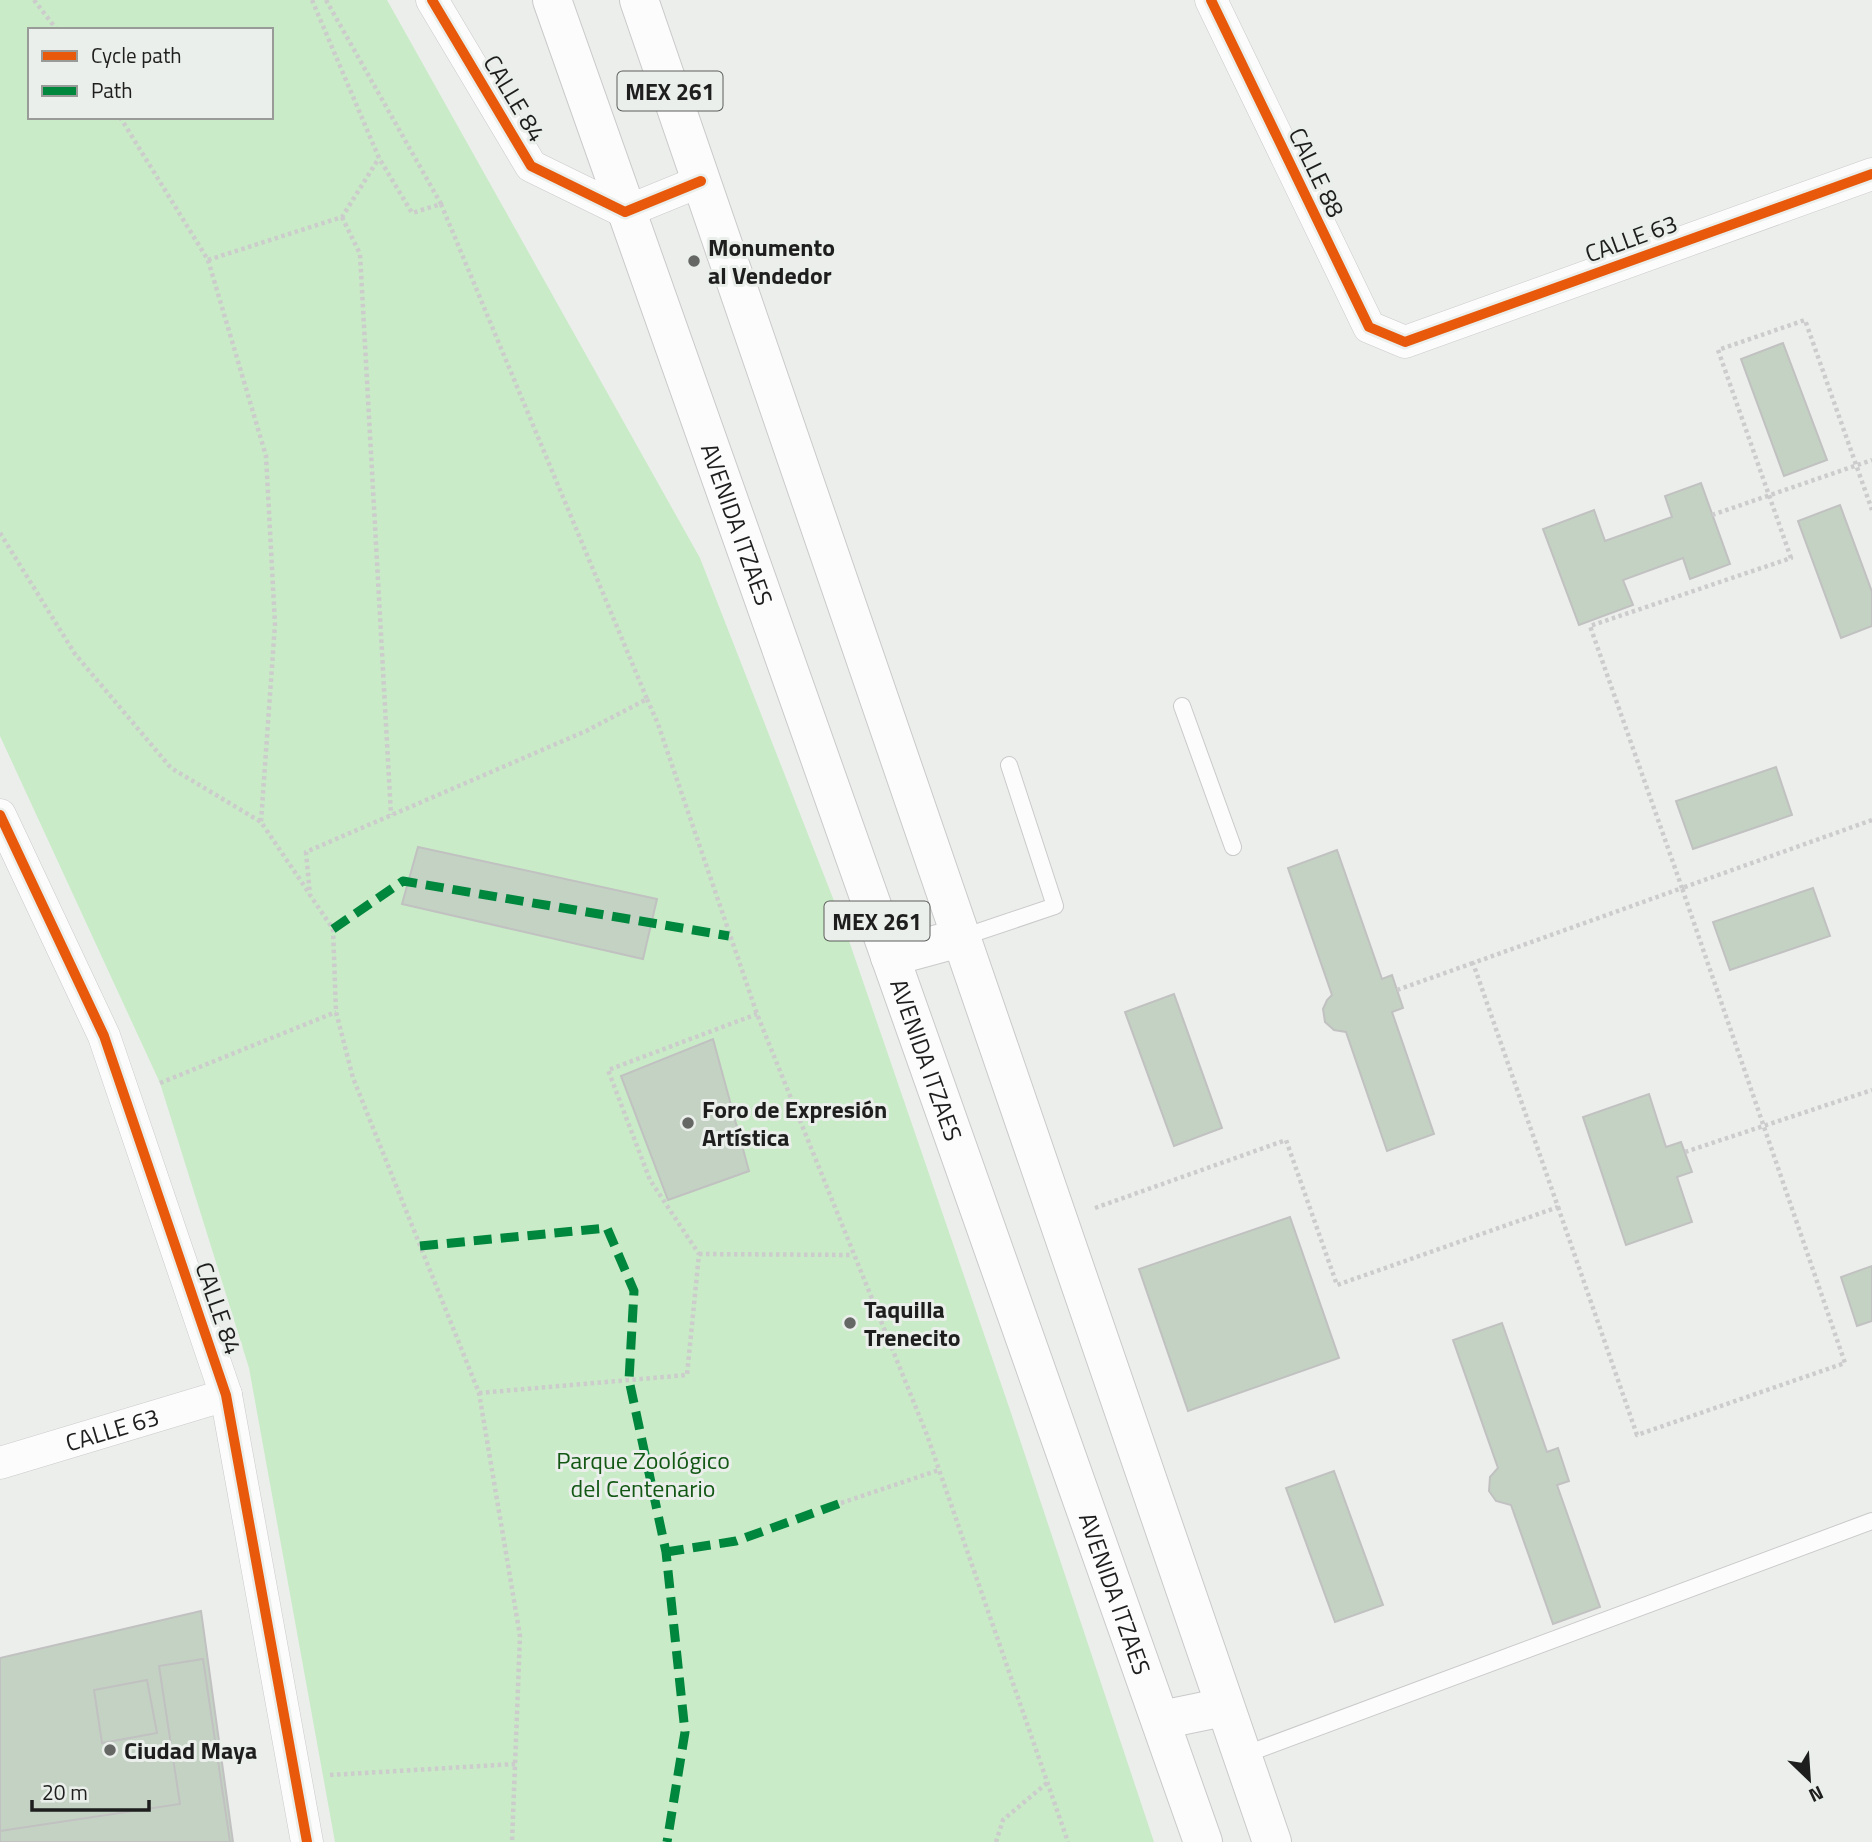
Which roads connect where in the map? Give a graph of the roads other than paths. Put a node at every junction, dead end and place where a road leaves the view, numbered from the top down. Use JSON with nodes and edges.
{"nodes":[{"id":1,"x":432,"y":0,"type":"edge"},
{"id":2,"x":551,"y":0,"type":"edge"},
{"id":3,"x":639,"y":0,"type":"edge"},
{"id":4,"x":1211,"y":0,"type":"edge"},
{"id":5,"x":1872,"y":174,"type":"edge"},
{"id":6,"x":701,"y":181,"type":"junction"},
{"id":7,"x":625,"y":212,"type":"junction"},
{"id":8,"x":1405,"y":342,"type":"joint"},
{"id":9,"x":1182,"y":706,"type":"dead end"},
{"id":10,"x":1009,"y":765,"type":"dead end"},
{"id":11,"x":0,"y":815,"type":"edge"},
{"id":12,"x":1233,"y":846,"type":"dead end"},
{"id":13,"x":960,"y":938,"type":"junction"},
{"id":14,"x":890,"y":957,"type":"junction"},
{"id":15,"x":226,"y":1395,"type":"junction"},
{"id":16,"x":0,"y":1463,"type":"edge"},
{"id":17,"x":1872,"y":1521,"type":"edge"},
{"id":18,"x":1224,"y":1707,"type":"junction"},
{"id":19,"x":1161,"y":1720,"type":"junction"},
{"id":20,"x":1241,"y":1756,"type":"junction"},
{"id":21,"x":307,"y":1842,"type":"edge"},
{"id":22,"x":1203,"y":1842,"type":"edge"},
{"id":23,"x":1272,"y":1842,"type":"edge"}],
"edges":[{"from":1,"to":7,"type":"street","name":"CALLE 84"},
{"from":2,"to":7,"type":"main road","name":"AVENIDA ITZAES","number":"MEX 261"},
{"from":3,"to":6,"type":"main road","number":"MEX 261"},
{"from":4,"to":8,"type":"street","name":"CALLE 88"},
{"from":5,"to":8,"type":"street","name":"CALLE 63"},
{"from":6,"to":7,"type":"street"},
{"from":6,"to":13,"type":"main road","number":"MEX 261"},
{"from":7,"to":14,"type":"main road","name":"AVENIDA ITZAES","number":"MEX 261"},
{"from":9,"to":12,"type":"lane"},
{"from":10,"to":13,"type":"lane"},
{"from":11,"to":15,"type":"street","name":"CALLE 84"},
{"from":13,"to":14,"type":"main road"},
{"from":13,"to":18,"type":"main road","number":"MEX 261"},
{"from":14,"to":19,"type":"main road","name":"AVENIDA ITZAES","number":"MEX 261"},
{"from":15,"to":16,"type":"street","name":"CALLE 63"},
{"from":15,"to":21,"type":"street","name":"CALLE 84"},
{"from":17,"to":20,"type":"lane"},
{"from":18,"to":19,"type":"main road"},
{"from":18,"to":20,"type":"main road","number":"MEX 261"},
{"from":19,"to":22,"type":"main road","name":"AVENIDA ITZAES","number":"MEX 261"},
{"from":20,"to":23,"type":"main road","number":"MEX 261"}]}
